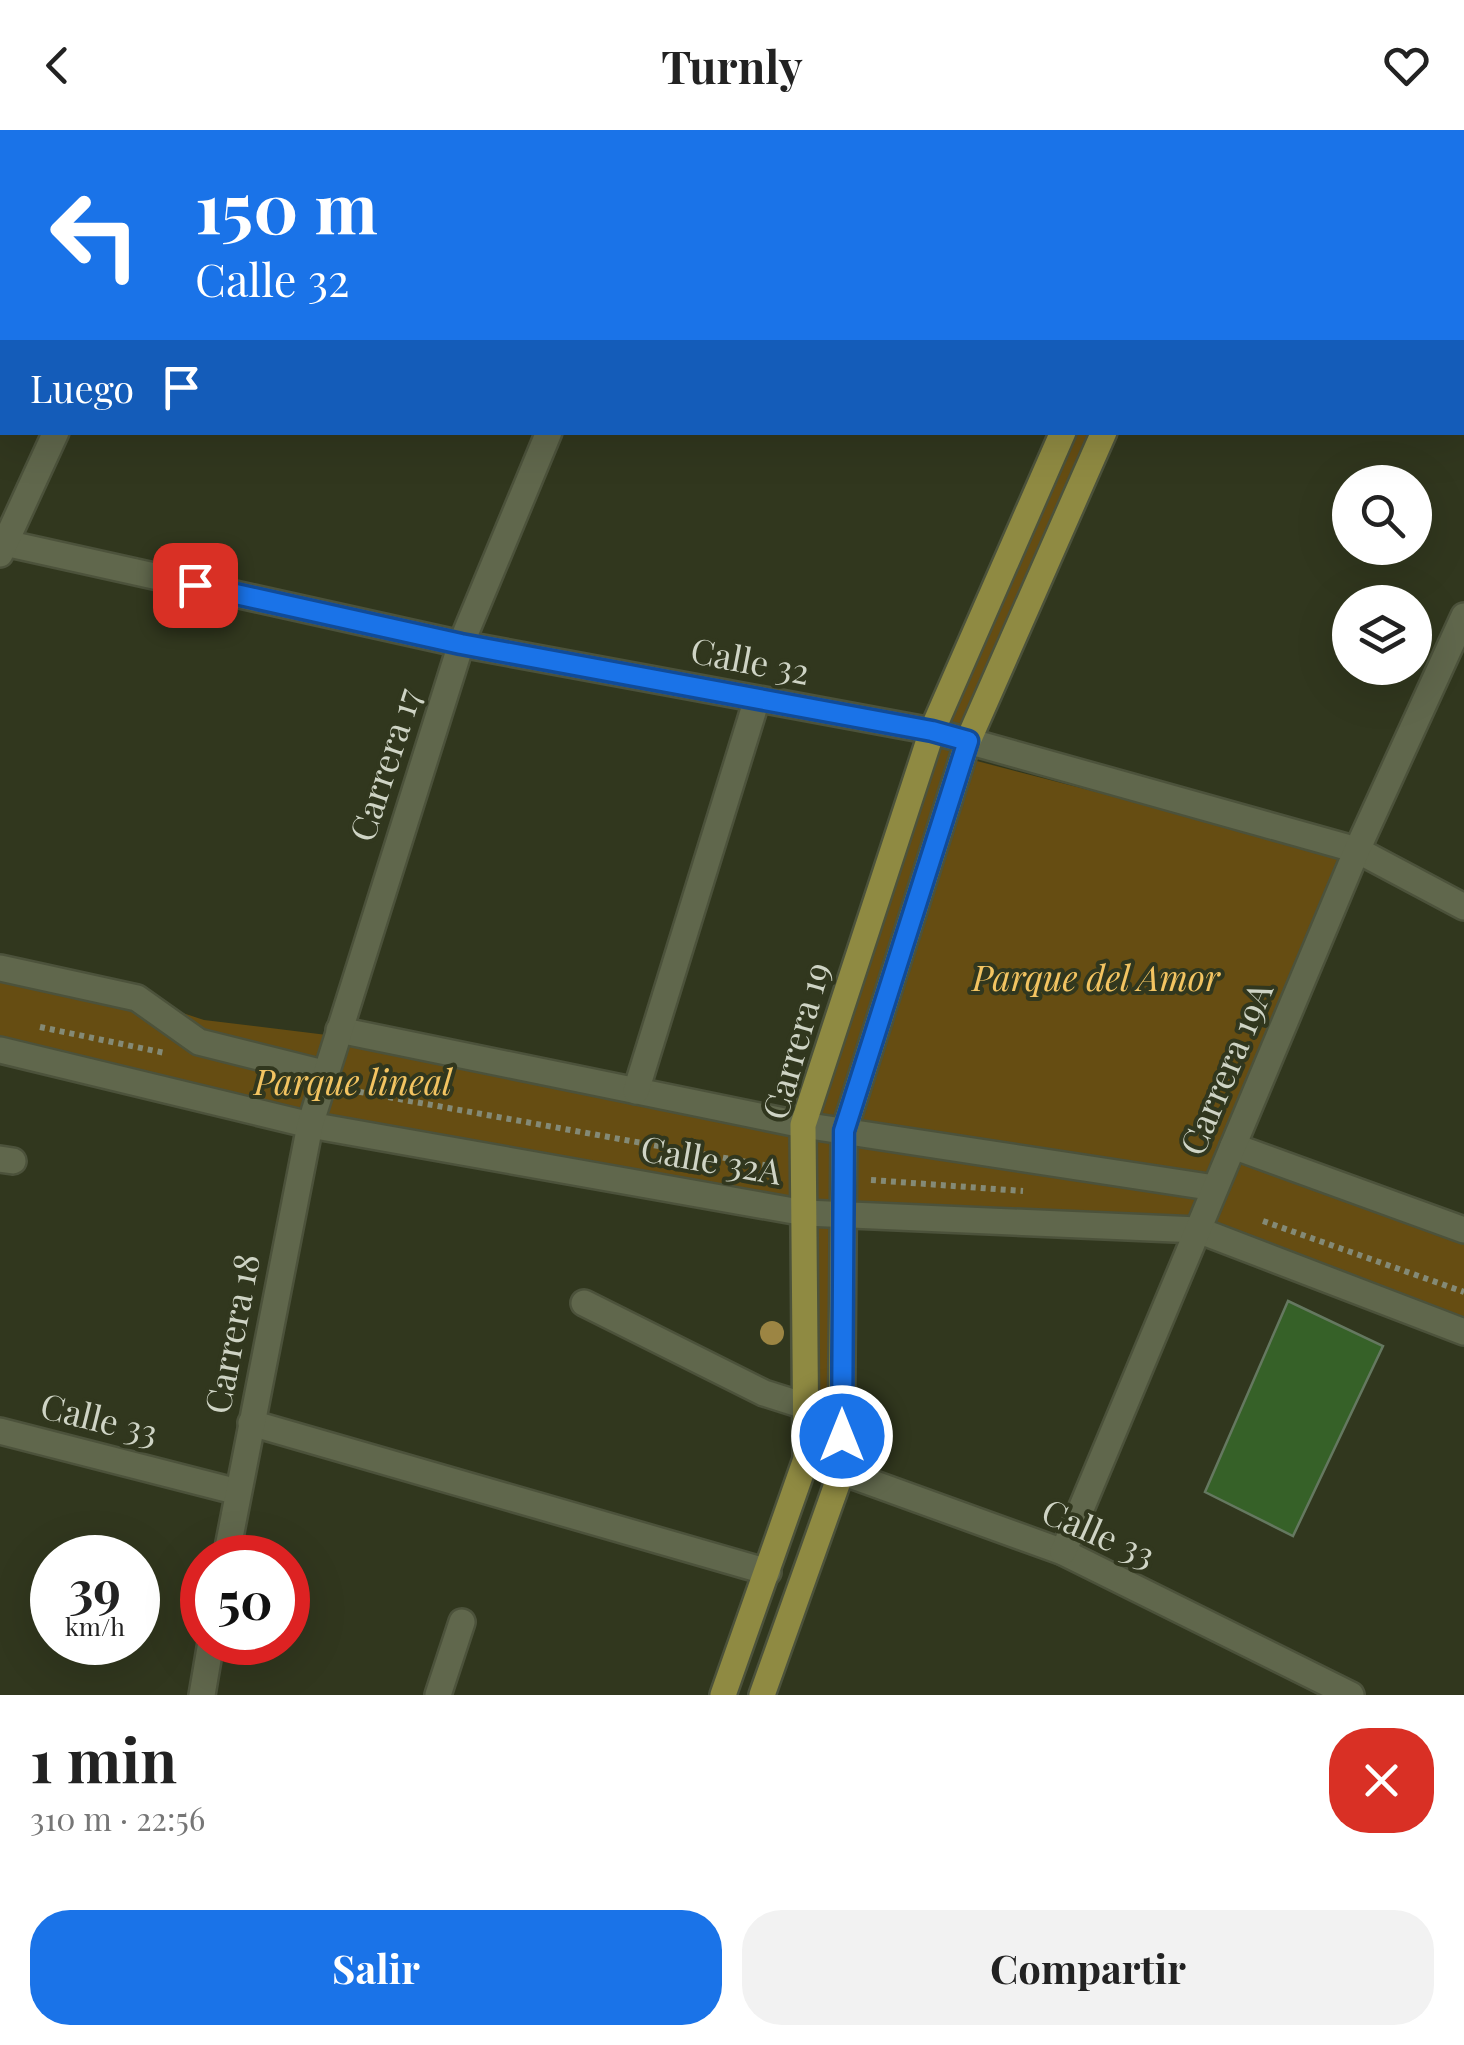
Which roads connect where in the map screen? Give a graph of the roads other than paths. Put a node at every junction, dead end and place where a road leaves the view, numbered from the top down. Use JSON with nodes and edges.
{"nodes":[{"id":1,"x":55,"y":435,"type":"edge"},
{"id":2,"x":548,"y":435,"type":"edge"},
{"id":3,"x":1062,"y":435,"type":"edge"},
{"id":4,"x":1103,"y":435,"type":"edge"},
{"id":5,"x":2,"y":548,"type":"edge"},
{"id":6,"x":1464,"y":616,"type":"edge"},
{"id":7,"x":461,"y":644,"type":"junction"},
{"id":8,"x":757,"y":699,"type":"junction"},
{"id":9,"x":932,"y":731,"type":"junction"},
{"id":10,"x":968,"y":741,"type":"junction"},
{"id":11,"x":1357,"y":850,"type":"junction"},
{"id":12,"x":1464,"y":907,"type":"edge"},
{"id":13,"x":0,"y":968,"type":"edge"},
{"id":14,"x":339,"y":1030,"type":"junction"},
{"id":15,"x":0,"y":1050,"type":"edge"},
{"id":16,"x":325,"y":1079,"type":"junction"},
{"id":17,"x":636,"y":1091,"type":"junction"},
{"id":18,"x":804,"y":1124,"type":"junction"},
{"id":19,"x":310,"y":1125,"type":"junction"},
{"id":20,"x":844,"y":1131,"type":"junction"},
{"id":21,"x":1233,"y":1146,"type":"junction"},
{"id":22,"x":1212,"y":1197,"type":"junction"},
{"id":23,"x":805,"y":1213,"type":"junction"},
{"id":24,"x":842,"y":1216,"type":"junction"},
{"id":25,"x":1198,"y":1230,"type":"junction"},
{"id":26,"x":1464,"y":1230,"type":"edge"},
{"id":27,"x":584,"y":1302,"type":"dead end"},
{"id":28,"x":1464,"y":1332,"type":"edge"},
{"id":29,"x":805,"y":1406,"type":"junction"},
{"id":30,"x":251,"y":1423,"type":"junction"},
{"id":31,"x":0,"y":1431,"type":"edge"},
{"id":32,"x":806,"y":1460,"type":"junction"},
{"id":33,"x":842,"y":1473,"type":"junction"},
{"id":34,"x":238,"y":1492,"type":"junction"},
{"id":35,"x":230,"y":1535,"type":"edge"},
{"id":36,"x":1062,"y":1552,"type":"junction"},
{"id":37,"x":768,"y":1572,"type":"junction"},
{"id":38,"x":462,"y":1622,"type":"dead end"},
{"id":39,"x":207,"y":1665,"type":"edge"},
{"id":40,"x":202,"y":1695,"type":"edge"},
{"id":41,"x":438,"y":1695,"type":"edge"},
{"id":42,"x":723,"y":1695,"type":"edge"},
{"id":43,"x":762,"y":1695,"type":"edge"},
{"id":44,"x":1351,"y":1695,"type":"edge"}],
"edges":[{"from":1,"to":5,"type":"street"},
{"from":2,"to":7,"type":"street","name":"Carrera 17"},
{"from":3,"to":9,"type":"main road","name":"Carrera 19"},
{"from":4,"to":10,"type":"main road","name":"Carrera 19"},
{"from":5,"to":7,"type":"street","name":"Calle 32"},
{"from":6,"to":11,"type":"street","name":"Carrera 19A"},
{"from":7,"to":8,"type":"street","name":"Calle 32"},
{"from":7,"to":14,"type":"street","name":"Carrera 17"},
{"from":8,"to":9,"type":"street","name":"Calle 32"},
{"from":8,"to":17,"type":"street"},
{"from":9,"to":10,"type":"street","name":"Calle 32"},
{"from":9,"to":18,"type":"main road","name":"Carrera 19"},
{"from":10,"to":11,"type":"street","name":"Calle 32"},
{"from":10,"to":20,"type":"main road","name":"Carrera 19"},
{"from":11,"to":12,"type":"street","name":"Calle 32"},
{"from":11,"to":21,"type":"street","name":"Carrera 19A"},
{"from":13,"to":16,"type":"street"},
{"from":14,"to":16,"type":"street","name":"Carrera 17"},
{"from":14,"to":17,"type":"street","name":"Calle 32A"},
{"from":15,"to":19,"type":"street","name":"Calle 32A"},
{"from":16,"to":19,"type":"street","name":"Carrera 17"},
{"from":17,"to":18,"type":"street","name":"Calle 32A"},
{"from":18,"to":20,"type":"street","name":"Calle 32A"},
{"from":18,"to":23,"type":"main road","name":"Carrera 19"},
{"from":19,"to":23,"type":"street","name":"Calle 32A"},
{"from":19,"to":30,"type":"street","name":"Carrera 18"},
{"from":20,"to":22,"type":"street","name":"Calle 32A"},
{"from":20,"to":24,"type":"main road","name":"Carrera 19"},
{"from":21,"to":22,"type":"street","name":"Carrera 19A"},
{"from":21,"to":26,"type":"street"},
{"from":22,"to":25,"type":"street","name":"Carrera 19A"},
{"from":23,"to":24,"type":"street","name":"Calle 32A"},
{"from":23,"to":29,"type":"main road","name":"Carrera 19"},
{"from":24,"to":25,"type":"street","name":"Calle 32A"},
{"from":24,"to":33,"type":"main road","name":"Carrera 19"},
{"from":25,"to":28,"type":"street","name":"Calle 32A"},
{"from":25,"to":36,"type":"street","name":"Carrera 19A"},
{"from":27,"to":29,"type":"street"},
{"from":29,"to":32,"type":"main road","name":"Carrera 19"},
{"from":30,"to":34,"type":"street","name":"Carrera 18"},
{"from":30,"to":37,"type":"street"},
{"from":31,"to":34,"type":"street","name":"Calle 33"},
{"from":32,"to":33,"type":"street","name":"Calle 33"},
{"from":32,"to":37,"type":"main road","name":"Carrera 19"},
{"from":33,"to":36,"type":"street","name":"Calle 33"},
{"from":33,"to":43,"type":"main road","name":"Carrera 19"},
{"from":34,"to":35,"type":"street","name":"Carrera 18"},
{"from":36,"to":44,"type":"street","name":"Calle 33"},
{"from":37,"to":42,"type":"main road","name":"Carrera 19"},
{"from":38,"to":41,"type":"street"},
{"from":39,"to":40,"type":"street"}]}
